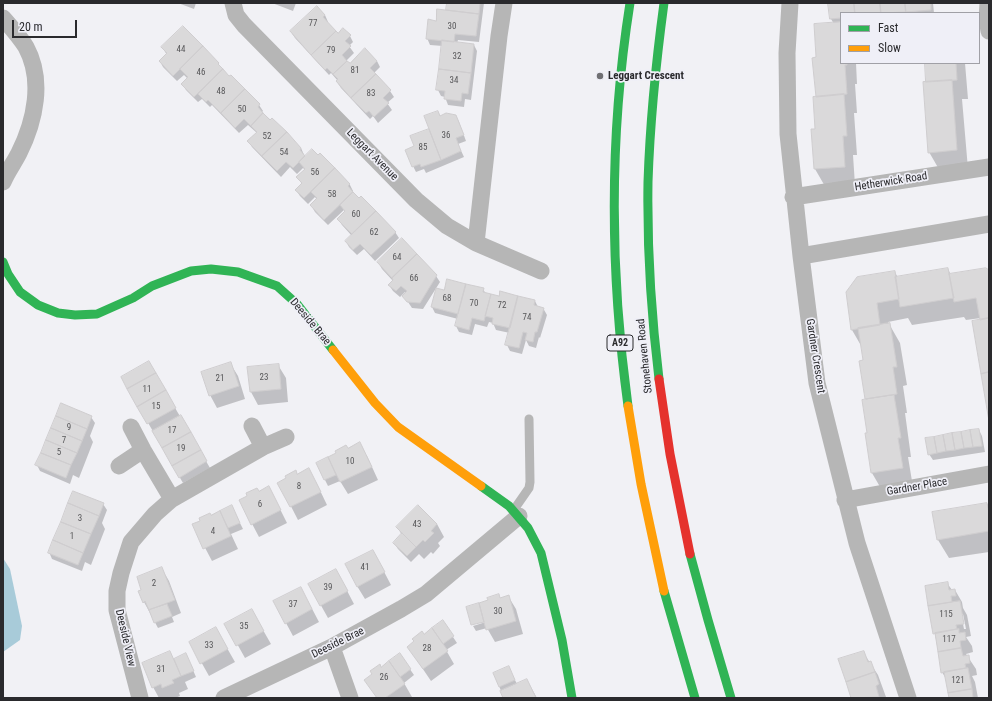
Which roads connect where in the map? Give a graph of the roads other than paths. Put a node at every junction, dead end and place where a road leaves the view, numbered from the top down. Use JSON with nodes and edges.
{"nodes":[{"id":1,"x":233,"y":3,"type":"edge"},
{"id":2,"x":504,"y":3,"type":"edge"},
{"id":3,"x":630,"y":3,"type":"edge"},
{"id":4,"x":664,"y":3,"type":"edge"},
{"id":5,"x":790,"y":3,"type":"edge"},
{"id":6,"x":988,"y":3,"type":"edge"},
{"id":7,"x":3,"y":18,"type":"edge"},
{"id":8,"x":989,"y":31,"type":"edge"},
{"id":9,"x":989,"y":167,"type":"edge"},
{"id":10,"x":3,"y":182,"type":"edge"},
{"id":11,"x":794,"y":197,"type":"junction"},
{"id":12,"x":989,"y":224,"type":"edge"},
{"id":13,"x":476,"y":244,"type":"junction"},
{"id":14,"x":800,"y":256,"type":"junction"},
{"id":15,"x":3,"y":262,"type":"edge"},
{"id":16,"x":541,"y":270,"type":"dead end"},
{"id":17,"x":529,"y":419,"type":"dead end"},
{"id":18,"x":252,"y":426,"type":"dead end"},
{"id":19,"x":131,"y":427,"type":"dead end"},
{"id":20,"x":286,"y":436,"type":"dead end"},
{"id":21,"x":262,"y":447,"type":"junction"},
{"id":22,"x":143,"y":450,"type":"junction"},
{"id":23,"x":119,"y":466,"type":"dead end"},
{"id":24,"x":989,"y":474,"type":"edge"},
{"id":25,"x":172,"y":499,"type":"junction"},
{"id":26,"x":845,"y":500,"type":"junction"},
{"id":27,"x":516,"y":514,"type":"junction"},
{"id":28,"x":332,"y":646,"type":"junction"},
{"id":29,"x":140,"y":698,"type":"edge"},
{"id":30,"x":224,"y":698,"type":"edge"},
{"id":31,"x":350,"y":698,"type":"edge"},
{"id":32,"x":572,"y":698,"type":"edge"},
{"id":33,"x":695,"y":698,"type":"edge"},
{"id":34,"x":730,"y":698,"type":"edge"},
{"id":35,"x":908,"y":698,"type":"edge"}],
"edges":[{"from":1,"to":13,"type":"street","name":"Leggart Avenue"},
{"from":2,"to":13,"type":"street"},
{"from":3,"to":33,"type":"main road","name":"Stonehaven Road","number":"A92"},
{"from":4,"to":34,"type":"main road","name":"Stonehaven Road"},
{"from":5,"to":11,"type":"street","name":"Gardner Crescent"},
{"from":6,"to":8,"type":"street"},
{"from":7,"to":10,"type":"street"},
{"from":9,"to":11,"type":"street","name":"Hetherwick Road"},
{"from":11,"to":14,"type":"street","name":"Gardner Crescent"},
{"from":12,"to":14,"type":"street"},
{"from":13,"to":16,"type":"street","name":"Leggart Avenue"},
{"from":14,"to":26,"type":"street","name":"Gardner Crescent"},
{"from":15,"to":27,"type":"main road","name":"Deeside Brae"},
{"from":17,"to":27,"type":"lane"},
{"from":18,"to":21,"type":"street"},
{"from":19,"to":22,"type":"street"},
{"from":20,"to":21,"type":"street","name":"Deeside View"},
{"from":21,"to":25,"type":"street","name":"Deeside View"},
{"from":22,"to":23,"type":"street"},
{"from":22,"to":25,"type":"street"},
{"from":24,"to":26,"type":"street","name":"Gardner Place"},
{"from":25,"to":29,"type":"street","name":"Deeside View"},
{"from":26,"to":35,"type":"street","name":"Gardner Crescent"},
{"from":27,"to":28,"type":"street","name":"Deeside Brae"},
{"from":27,"to":32,"type":"main road","name":"Deeside Brae"},
{"from":28,"to":30,"type":"street","name":"Deeside Brae"},
{"from":28,"to":31,"type":"street"}]}
